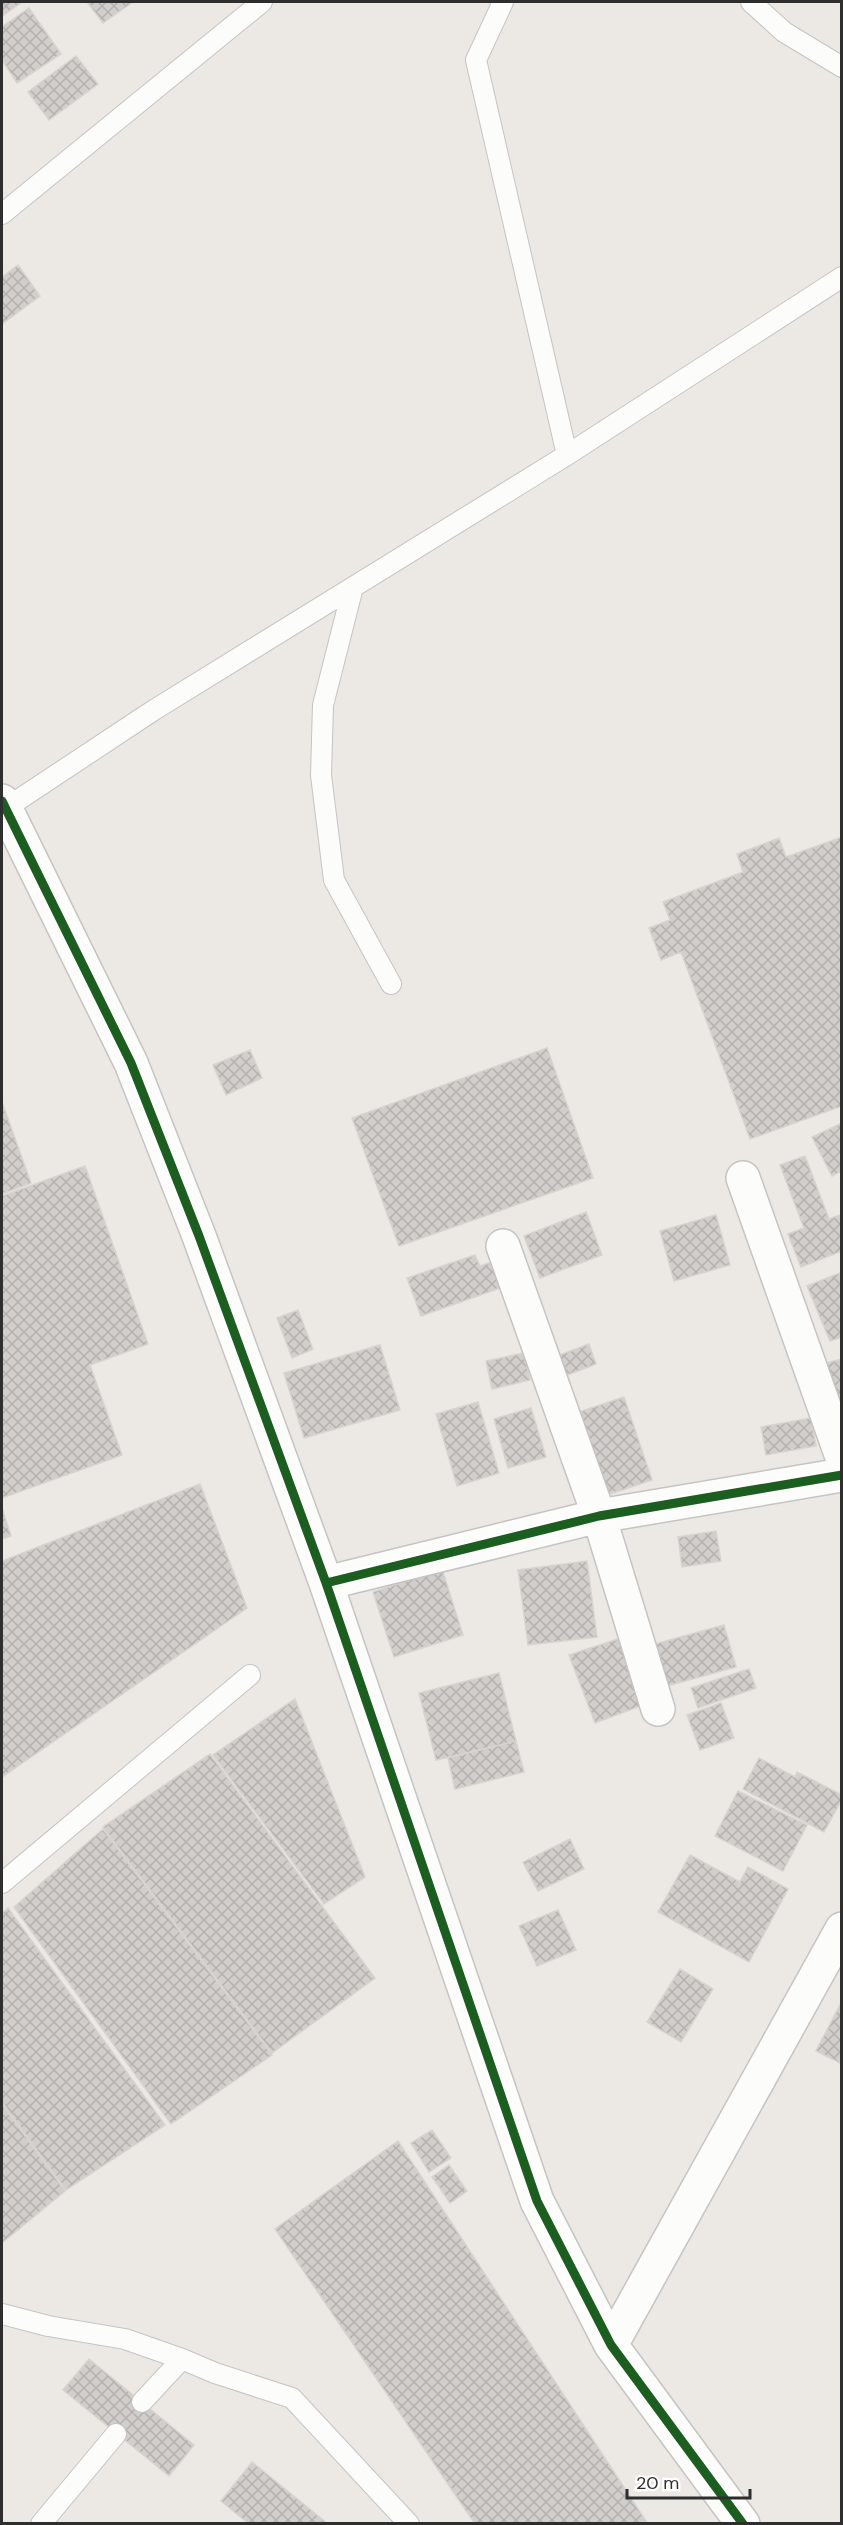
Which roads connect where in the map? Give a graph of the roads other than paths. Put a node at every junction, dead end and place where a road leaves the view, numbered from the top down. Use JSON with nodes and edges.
{"nodes":[{"id":1,"x":262,"y":2,"type":"edge"},
{"id":2,"x":503,"y":2,"type":"edge"},
{"id":3,"x":751,"y":2,"type":"edge"},
{"id":4,"x":842,"y":67,"type":"edge"},
{"id":5,"x":2,"y":214,"type":"edge"},
{"id":6,"x":842,"y":277,"type":"edge"},
{"id":7,"x":567,"y":455,"type":"junction"},
{"id":8,"x":353,"y":587,"type":"junction"},
{"id":9,"x":4,"y":805,"type":"edge"},
{"id":10,"x":391,"y":984,"type":"dead end"},
{"id":11,"x":743,"y":1178,"type":"dead end"},
{"id":12,"x":503,"y":1246,"type":"dead end"},
{"id":13,"x":842,"y":1457,"type":"edge"},
{"id":14,"x":842,"y":1474,"type":"edge"},
{"id":15,"x":599,"y":1516,"type":"junction"},
{"id":16,"x":326,"y":1583,"type":"junction"},
{"id":17,"x":250,"y":1675,"type":"dead end"},
{"id":18,"x":658,"y":1710,"type":"dead end"},
{"id":19,"x":2,"y":1882,"type":"edge"},
{"id":20,"x":842,"y":1929,"type":"edge"},
{"id":21,"x":2,"y":2314,"type":"edge"},
{"id":22,"x":611,"y":2345,"type":"junction"},
{"id":23,"x":182,"y":2359,"type":"junction"},
{"id":24,"x":142,"y":2402,"type":"dead end"},
{"id":25,"x":116,"y":2434,"type":"dead end"},
{"id":26,"x":41,"y":2523,"type":"edge"},
{"id":27,"x":409,"y":2523,"type":"edge"},
{"id":28,"x":742,"y":2523,"type":"edge"}],
"edges":[{"from":1,"to":5,"type":"lane"},
{"from":2,"to":7,"type":"lane"},
{"from":3,"to":4,"type":"lane"},
{"from":6,"to":7,"type":"lane"},
{"from":7,"to":8,"type":"lane"},
{"from":8,"to":9,"type":"lane"},
{"from":8,"to":10,"type":"lane"},
{"from":9,"to":16,"type":"street"},
{"from":11,"to":13,"type":"street"},
{"from":12,"to":15,"type":"street"},
{"from":14,"to":15,"type":"street"},
{"from":15,"to":16,"type":"street"},
{"from":15,"to":18,"type":"street"},
{"from":16,"to":22,"type":"street"},
{"from":17,"to":19,"type":"lane"},
{"from":20,"to":22,"type":"street"},
{"from":21,"to":23,"type":"lane"},
{"from":22,"to":28,"type":"street"},
{"from":23,"to":24,"type":"lane"},
{"from":23,"to":27,"type":"lane"},
{"from":25,"to":26,"type":"lane"}]}
